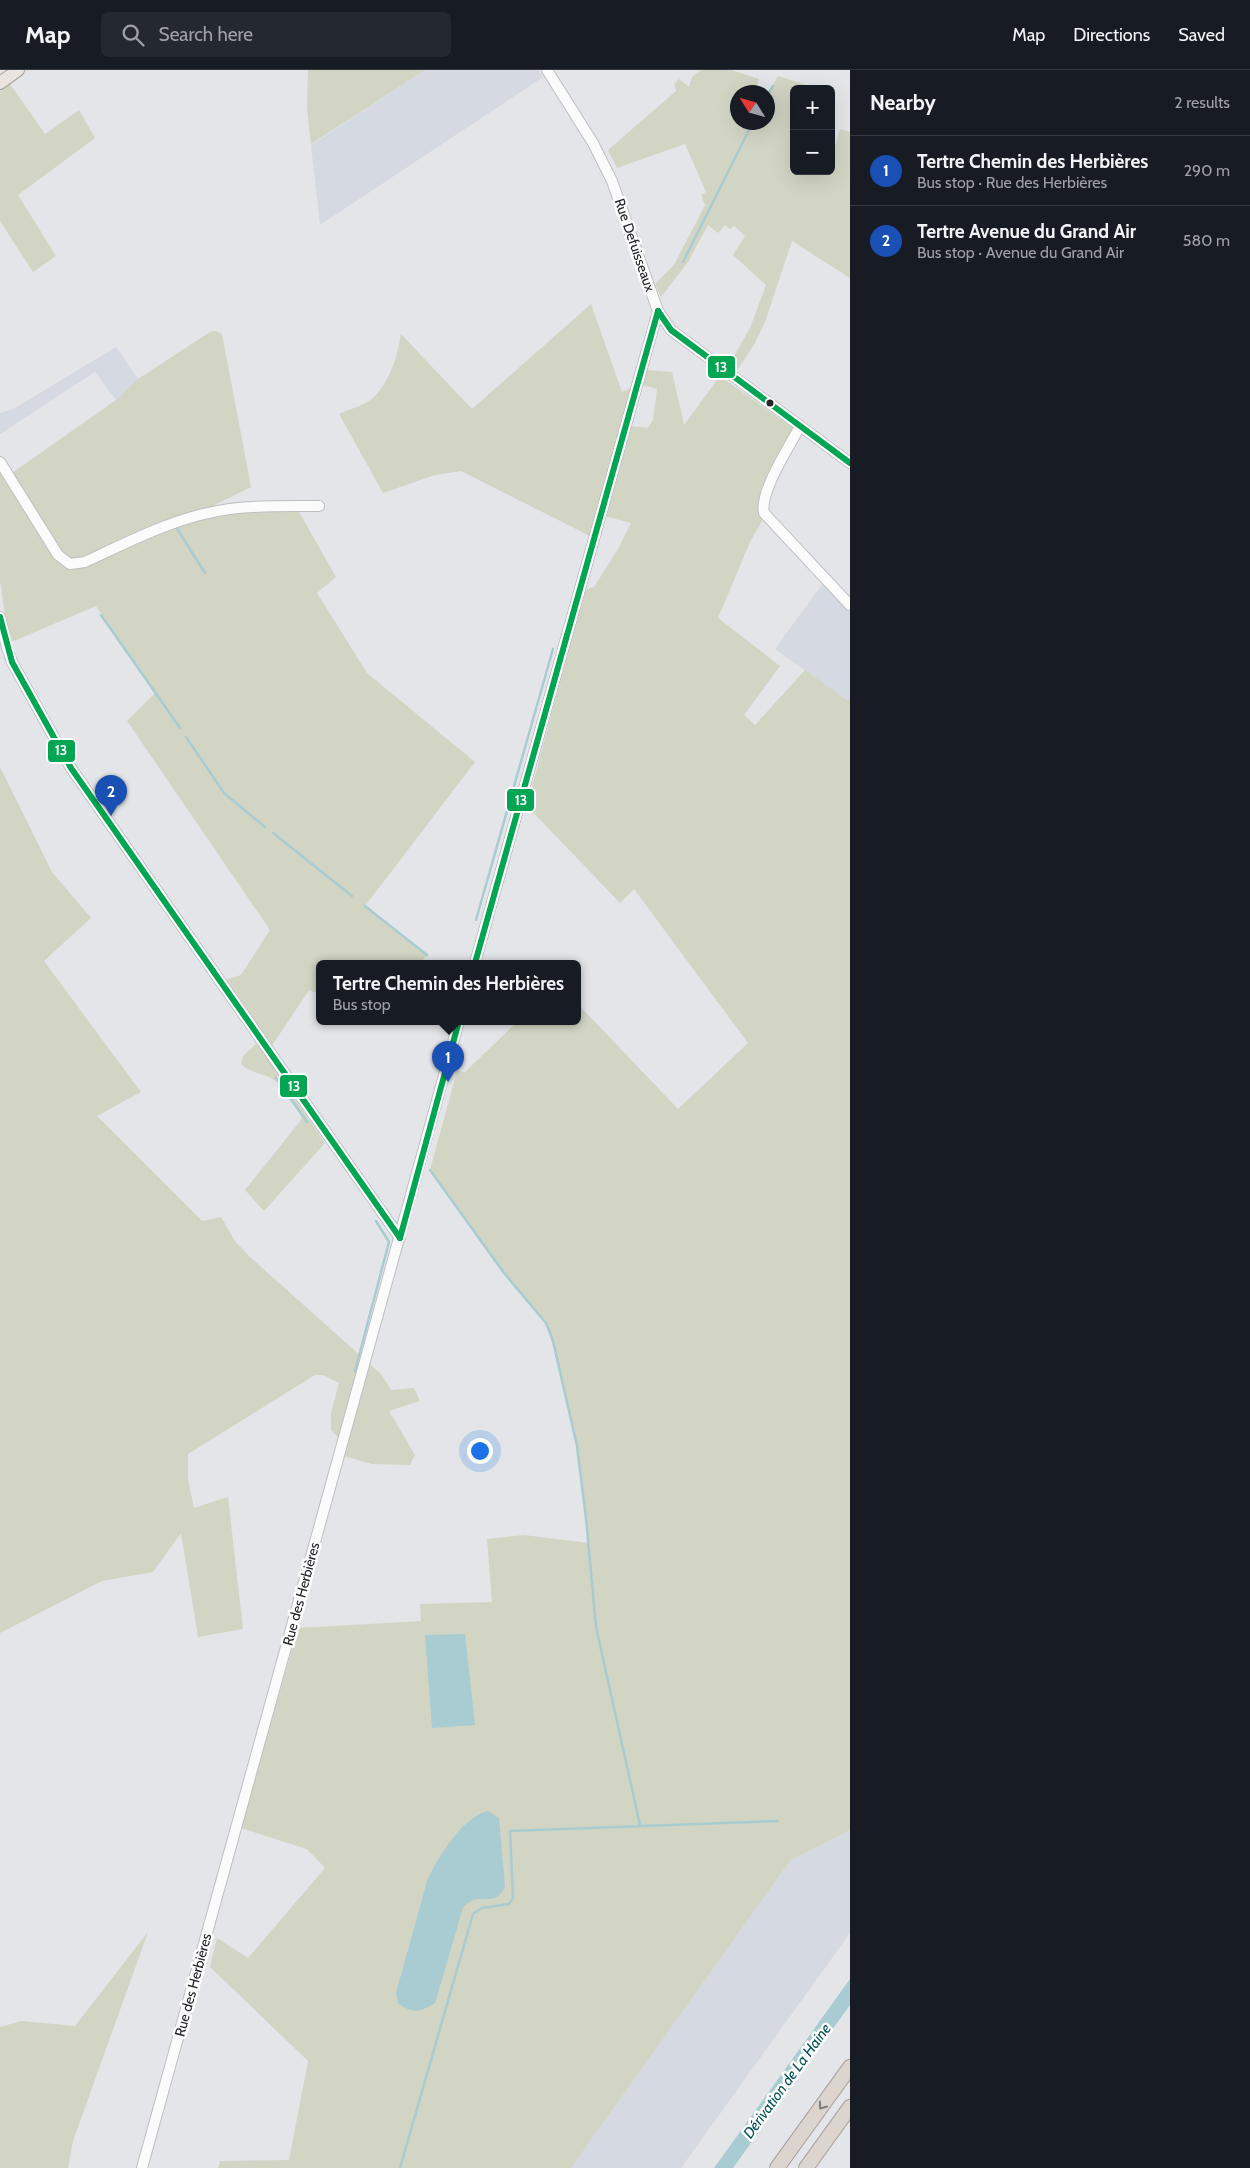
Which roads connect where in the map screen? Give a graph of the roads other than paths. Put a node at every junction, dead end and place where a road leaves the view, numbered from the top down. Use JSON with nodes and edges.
{"nodes":[{"id":1,"x":18,"y":70,"type":"edge"},
{"id":2,"x":547,"y":70,"type":"edge"},
{"id":3,"x":0,"y":83,"type":"edge"},
{"id":4,"x":658,"y":311,"type":"junction"},
{"id":5,"x":800,"y":426,"type":"junction"},
{"id":6,"x":0,"y":462,"type":"edge"},
{"id":7,"x":850,"y":463,"type":"edge"},
{"id":8,"x":319,"y":506,"type":"dead end"},
{"id":9,"x":850,"y":605,"type":"edge"},
{"id":10,"x":0,"y":617,"type":"edge"},
{"id":11,"x":476,"y":960,"type":"edge"},
{"id":12,"x":458,"y":1025,"type":"edge"},
{"id":13,"x":400,"y":1238,"type":"junction"},
{"id":14,"x":850,"y":2067,"type":"edge"},
{"id":15,"x":850,"y":2107,"type":"edge"},
{"id":16,"x":142,"y":2168,"type":"edge"},
{"id":17,"x":777,"y":2168,"type":"edge"},
{"id":18,"x":806,"y":2168,"type":"edge"}],
"edges":[{"from":1,"to":3,"type":"main road"},
{"from":2,"to":4,"type":"street","name":"Rue Defuisseaux"},
{"from":4,"to":5,"type":"street","name":"Rue Defuisseaux"},
{"from":4,"to":11,"type":"street"},
{"from":5,"to":7,"type":"street","name":"Rue Defuisseaux"},
{"from":5,"to":9,"type":"street"},
{"from":6,"to":8,"type":"street"},
{"from":10,"to":13,"type":"street"},
{"from":12,"to":13,"type":"street","name":"Rue des Herbières"},
{"from":13,"to":16,"type":"street","name":"Rue des Herbières"},
{"from":14,"to":17,"type":"highway","one_way":true},
{"from":15,"to":18,"type":"highway"}]}
